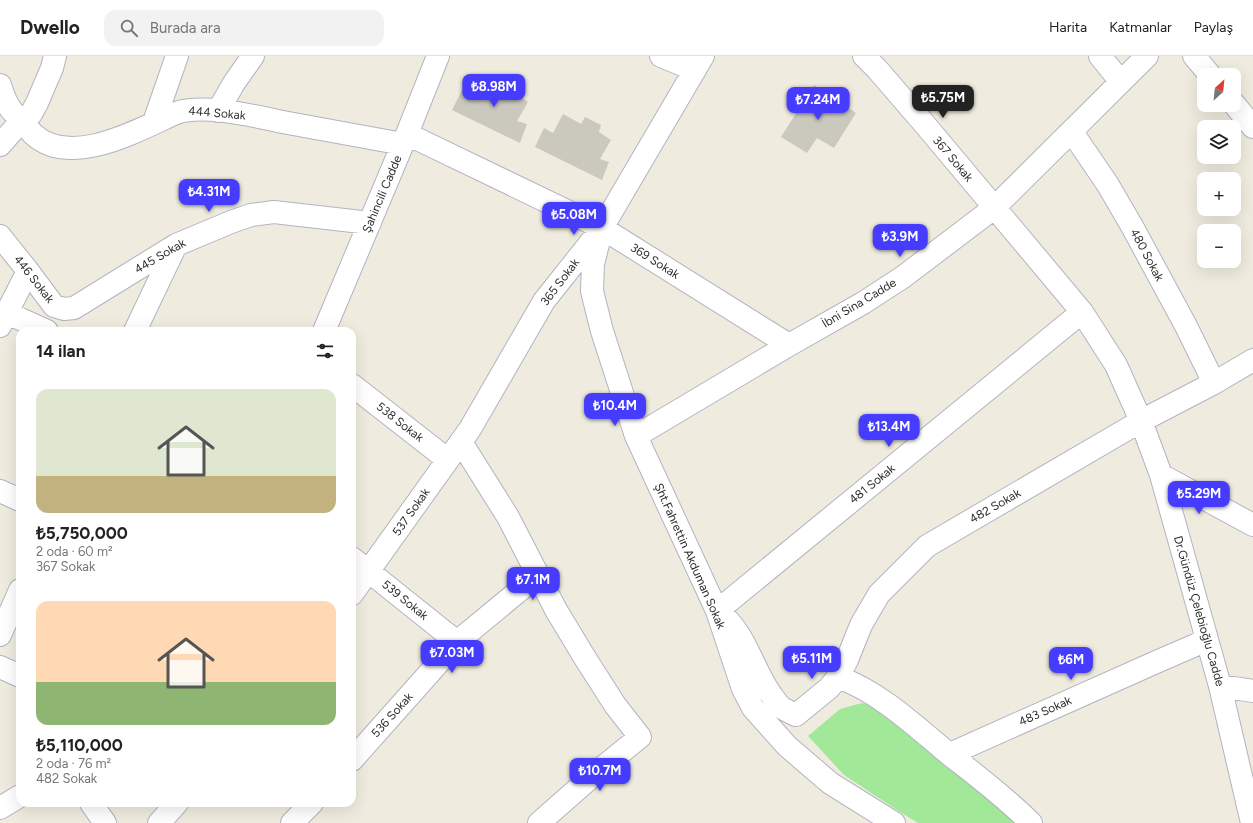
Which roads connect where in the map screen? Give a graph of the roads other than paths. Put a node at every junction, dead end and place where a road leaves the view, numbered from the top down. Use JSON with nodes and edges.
{"nodes":[{"id":1,"x":55,"y":56,"type":"edge"},
{"id":2,"x":177,"y":56,"type":"edge"},
{"id":3,"x":253,"y":56,"type":"edge"},
{"id":4,"x":438,"y":56,"type":"edge"},
{"id":5,"x":661,"y":56,"type":"edge"},
{"id":6,"x":864,"y":56,"type":"edge"},
{"id":7,"x":1100,"y":56,"type":"edge"},
{"id":8,"x":1147,"y":56,"type":"edge"},
{"id":9,"x":1194,"y":56,"type":"edge"},
{"id":10,"x":699,"y":63,"type":"edge"},
{"id":11,"x":1204,"y":68,"type":"edge"},
{"id":12,"x":1121,"y":82,"type":"junction"},
{"id":13,"x":0,"y":85,"type":"edge"},
{"id":14,"x":218,"y":111,"type":"junction"},
{"id":15,"x":1241,"y":112,"type":"edge"},
{"id":16,"x":22,"y":120,"type":"junction"},
{"id":17,"x":154,"y":122,"type":"junction"},
{"id":18,"x":1253,"y":127,"type":"edge"},
{"id":19,"x":1072,"y":132,"type":"junction"},
{"id":20,"x":405,"y":139,"type":"junction"},
{"id":21,"x":0,"y":145,"type":"edge"},
{"id":22,"x":994,"y":208,"type":"junction"},
{"id":23,"x":370,"y":223,"type":"junction"},
{"id":24,"x":602,"y":228,"type":"junction"},
{"id":25,"x":0,"y":236,"type":"edge"},
{"id":26,"x":176,"y":245,"type":"junction"},
{"id":27,"x":28,"y":270,"type":"junction"},
{"id":28,"x":74,"y":308,"type":"joint"},
{"id":29,"x":1082,"y":312,"type":"junction"},
{"id":30,"x":3,"y":319,"type":"edge"},
{"id":31,"x":32,"y":327,"type":"edge"},
{"id":32,"x":137,"y":327,"type":"edge"},
{"id":33,"x":326,"y":327,"type":"edge"},
{"id":34,"x":789,"y":345,"type":"junction"},
{"id":35,"x":1253,"y":360,"type":"edge"},
{"id":36,"x":1214,"y":383,"type":"junction"},
{"id":37,"x":356,"y":388,"type":"edge"},
{"id":38,"x":1141,"y":421,"type":"junction"},
{"id":39,"x":465,"y":436,"type":"junction"},
{"id":40,"x":636,"y":436,"type":"junction"},
{"id":41,"x":448,"y":460,"type":"junction"},
{"id":42,"x":1161,"y":475,"type":"junction"},
{"id":43,"x":0,"y":491,"type":"edge"},
{"id":44,"x":16,"y":498,"type":"edge"},
{"id":45,"x":1253,"y":525,"type":"edge"},
{"id":46,"x":356,"y":561,"type":"edge"},
{"id":47,"x":370,"y":571,"type":"junction"},
{"id":48,"x":538,"y":575,"type":"junction"},
{"id":49,"x":356,"y":589,"type":"edge"},
{"id":50,"x":16,"y":599,"type":"edge"},
{"id":51,"x":717,"y":611,"type":"junction"},
{"id":52,"x":0,"y":635,"type":"edge"},
{"id":53,"x":1208,"y":640,"type":"junction"},
{"id":54,"x":457,"y":642,"type":"junction"},
{"id":55,"x":0,"y":667,"type":"edge"},
{"id":56,"x":16,"y":674,"type":"edge"},
{"id":57,"x":838,"y":678,"type":"junction"},
{"id":58,"x":1220,"y":686,"type":"junction"},
{"id":59,"x":1253,"y":691,"type":"edge"},
{"id":60,"x":950,"y":754,"type":"junction"},
{"id":61,"x":356,"y":756,"type":"edge"},
{"id":62,"x":16,"y":798,"type":"edge"},
{"id":63,"x":94,"y":807,"type":"edge"},
{"id":64,"x":173,"y":807,"type":"edge"},
{"id":65,"x":308,"y":807,"type":"edge"},
{"id":66,"x":0,"y":808,"type":"edge"},
{"id":67,"x":105,"y":823,"type":"edge"},
{"id":68,"x":159,"y":823,"type":"edge"},
{"id":69,"x":292,"y":823,"type":"edge"},
{"id":70,"x":538,"y":823,"type":"edge"},
{"id":71,"x":894,"y":823,"type":"edge"},
{"id":72,"x":1031,"y":823,"type":"edge"},
{"id":73,"x":1252,"y":823,"type":"edge"}],
"edges":[{"from":1,"to":16,"type":"street"},
{"from":2,"to":17,"type":"street"},
{"from":3,"to":14,"type":"street"},
{"from":4,"to":20,"type":"street","name":"Şahincili Cadde"},
{"from":5,"to":10,"type":"street"},
{"from":6,"to":22,"type":"street","name":"367 Sokak"},
{"from":7,"to":12,"type":"street"},
{"from":8,"to":12,"type":"street","name":"İbni Sina Cadde"},
{"from":9,"to":11,"type":"street"},
{"from":10,"to":24,"type":"street","name":"365 Sokak"},
{"from":12,"to":19,"type":"street","name":"İbni Sina Cadde"},
{"from":13,"to":16,"type":"street","name":"444 Sokak"},
{"from":14,"to":17,"type":"street","name":"444 Sokak"},
{"from":14,"to":20,"type":"street","name":"444 Sokak"},
{"from":15,"to":18,"type":"street"},
{"from":16,"to":17,"type":"street","name":"444 Sokak"},
{"from":16,"to":21,"type":"street"},
{"from":19,"to":22,"type":"street","name":"İbni Sina Cadde"},
{"from":19,"to":36,"type":"street","name":"480 Sokak"},
{"from":20,"to":23,"type":"street","name":"Şahincili Cadde"},
{"from":20,"to":24,"type":"street","name":"369 Sokak"},
{"from":22,"to":29,"type":"street","name":"Dr.Gündüz Çelebioğlu Cadde"},
{"from":22,"to":34,"type":"street","name":"İbni Sina Cadde"},
{"from":23,"to":26,"type":"street","name":"445 Sokak"},
{"from":23,"to":33,"type":"street","name":"Şahincili Cadde"},
{"from":24,"to":34,"type":"street","name":"369 Sokak"},
{"from":24,"to":39,"type":"street","name":"365 Sokak"},
{"from":24,"to":40,"type":"street","name":"Şht.Fahrettin Akduman Sokak"},
{"from":25,"to":27,"type":"street","name":"446 Sokak"},
{"from":26,"to":28,"type":"street","name":"445 Sokak"},
{"from":26,"to":32,"type":"street"},
{"from":27,"to":28,"type":"street","name":"446 Sokak"},
{"from":27,"to":30,"type":"street"},
{"from":29,"to":38,"type":"street","name":"Dr.Gündüz Çelebioğlu Cadde"},
{"from":29,"to":51,"type":"street","name":"481 Sokak"},
{"from":30,"to":31,"type":"street"},
{"from":34,"to":40,"type":"street","name":"İbni Sina Cadde"},
{"from":35,"to":36,"type":"street","name":"482 Sokak"},
{"from":36,"to":38,"type":"street","name":"482 Sokak"},
{"from":37,"to":41,"type":"street","name":"538 Sokak"},
{"from":38,"to":42,"type":"street","name":"Dr.Gündüz Çelebioğlu Cadde"},
{"from":38,"to":57,"type":"street","name":"482 Sokak"},
{"from":39,"to":41,"type":"street","name":"537 Sokak"},
{"from":39,"to":48,"type":"street"},
{"from":40,"to":51,"type":"street","name":"Şht.Fahrettin Akduman Sokak"},
{"from":41,"to":47,"type":"street","name":"537 Sokak"},
{"from":42,"to":45,"type":"street"},
{"from":42,"to":53,"type":"street","name":"Dr.Gündüz Çelebioğlu Cadde"},
{"from":43,"to":44,"type":"street"},
{"from":46,"to":47,"type":"street","name":"539 Sokak"},
{"from":47,"to":49,"type":"street","name":"537 Sokak"},
{"from":47,"to":54,"type":"street","name":"539 Sokak"},
{"from":48,"to":54,"type":"street","name":"536 Sokak"},
{"from":48,"to":70,"type":"street"},
{"from":50,"to":52,"type":"street"},
{"from":51,"to":57,"type":"street","name":"482 Sokak"},
{"from":51,"to":71,"type":"street","name":"Şht.Fahrettin Akduman Sokak"},
{"from":53,"to":58,"type":"street","name":"Dr.Gündüz Çelebioğlu Cadde"},
{"from":53,"to":60,"type":"street","name":"483 Sokak"},
{"from":54,"to":61,"type":"street","name":"536 Sokak"},
{"from":55,"to":56,"type":"street"},
{"from":57,"to":60,"type":"street"},
{"from":58,"to":59,"type":"street"},
{"from":58,"to":73,"type":"street","name":"Dr.Gündüz Çelebioğlu Cadde"},
{"from":60,"to":72,"type":"street"},
{"from":62,"to":66,"type":"street"},
{"from":63,"to":67,"type":"street"},
{"from":64,"to":68,"type":"street"},
{"from":65,"to":69,"type":"street"}]}
